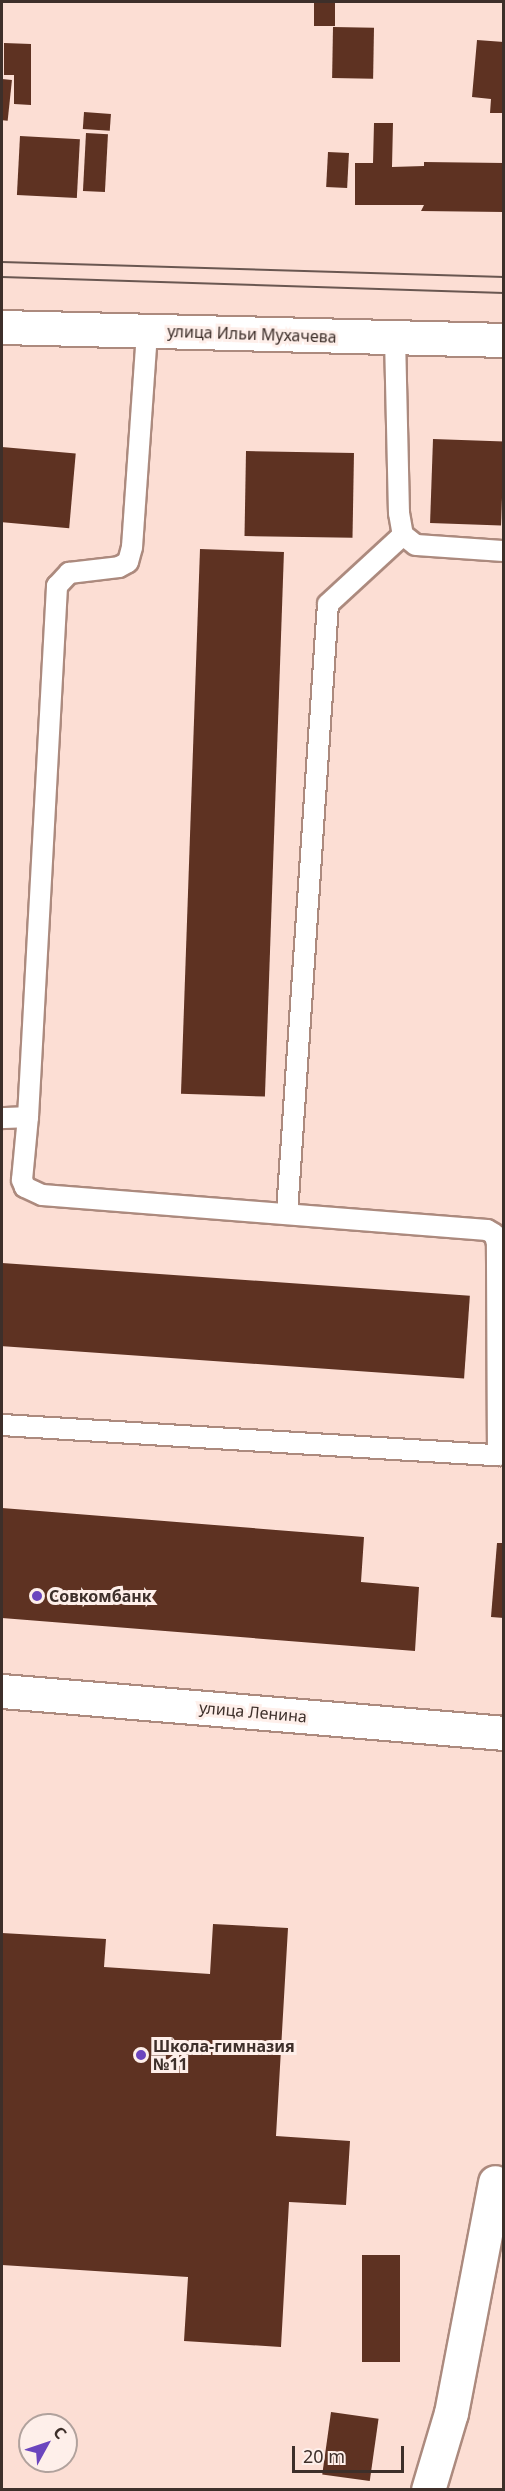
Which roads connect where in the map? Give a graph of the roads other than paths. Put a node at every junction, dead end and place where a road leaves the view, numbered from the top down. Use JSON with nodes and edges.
{"nodes":[{"id":1,"x":2,"y":327,"type":"edge"},
{"id":2,"x":147,"y":331,"type":"junction"},
{"id":3,"x":395,"y":337,"type":"junction"},
{"id":4,"x":504,"y":340,"type":"edge"},
{"id":5,"x":403,"y":535,"type":"junction"},
{"id":6,"x":504,"y":551,"type":"edge"},
{"id":7,"x":28,"y":1117,"type":"junction"},
{"id":8,"x":2,"y":1118,"type":"edge"},
{"id":9,"x":287,"y":1213,"type":"junction"},
{"id":10,"x":2,"y":1425,"type":"edge"},
{"id":11,"x":501,"y":1455,"type":"edge"},
{"id":12,"x":2,"y":1691,"type":"edge"},
{"id":13,"x":504,"y":1733,"type":"edge"},
{"id":14,"x":495,"y":2182,"type":"dead end"},
{"id":15,"x":428,"y":2490,"type":"edge"}],
"edges":[{"from":1,"to":2,"type":"street","name":"улица Ильи Мухачева"},
{"from":2,"to":3,"type":"street","name":"улица Ильи Мухачева"},
{"from":2,"to":7,"type":"lane"},
{"from":3,"to":4,"type":"street","name":"улица Ильи Мухачева"},
{"from":3,"to":5,"type":"lane"},
{"from":5,"to":6,"type":"lane"},
{"from":5,"to":9,"type":"lane"},
{"from":7,"to":8,"type":"lane"},
{"from":7,"to":9,"type":"lane"},
{"from":9,"to":11,"type":"lane"},
{"from":10,"to":11,"type":"lane"},
{"from":12,"to":13,"type":"street","name":"улица Ленина"},
{"from":14,"to":15,"type":"street"}]}
